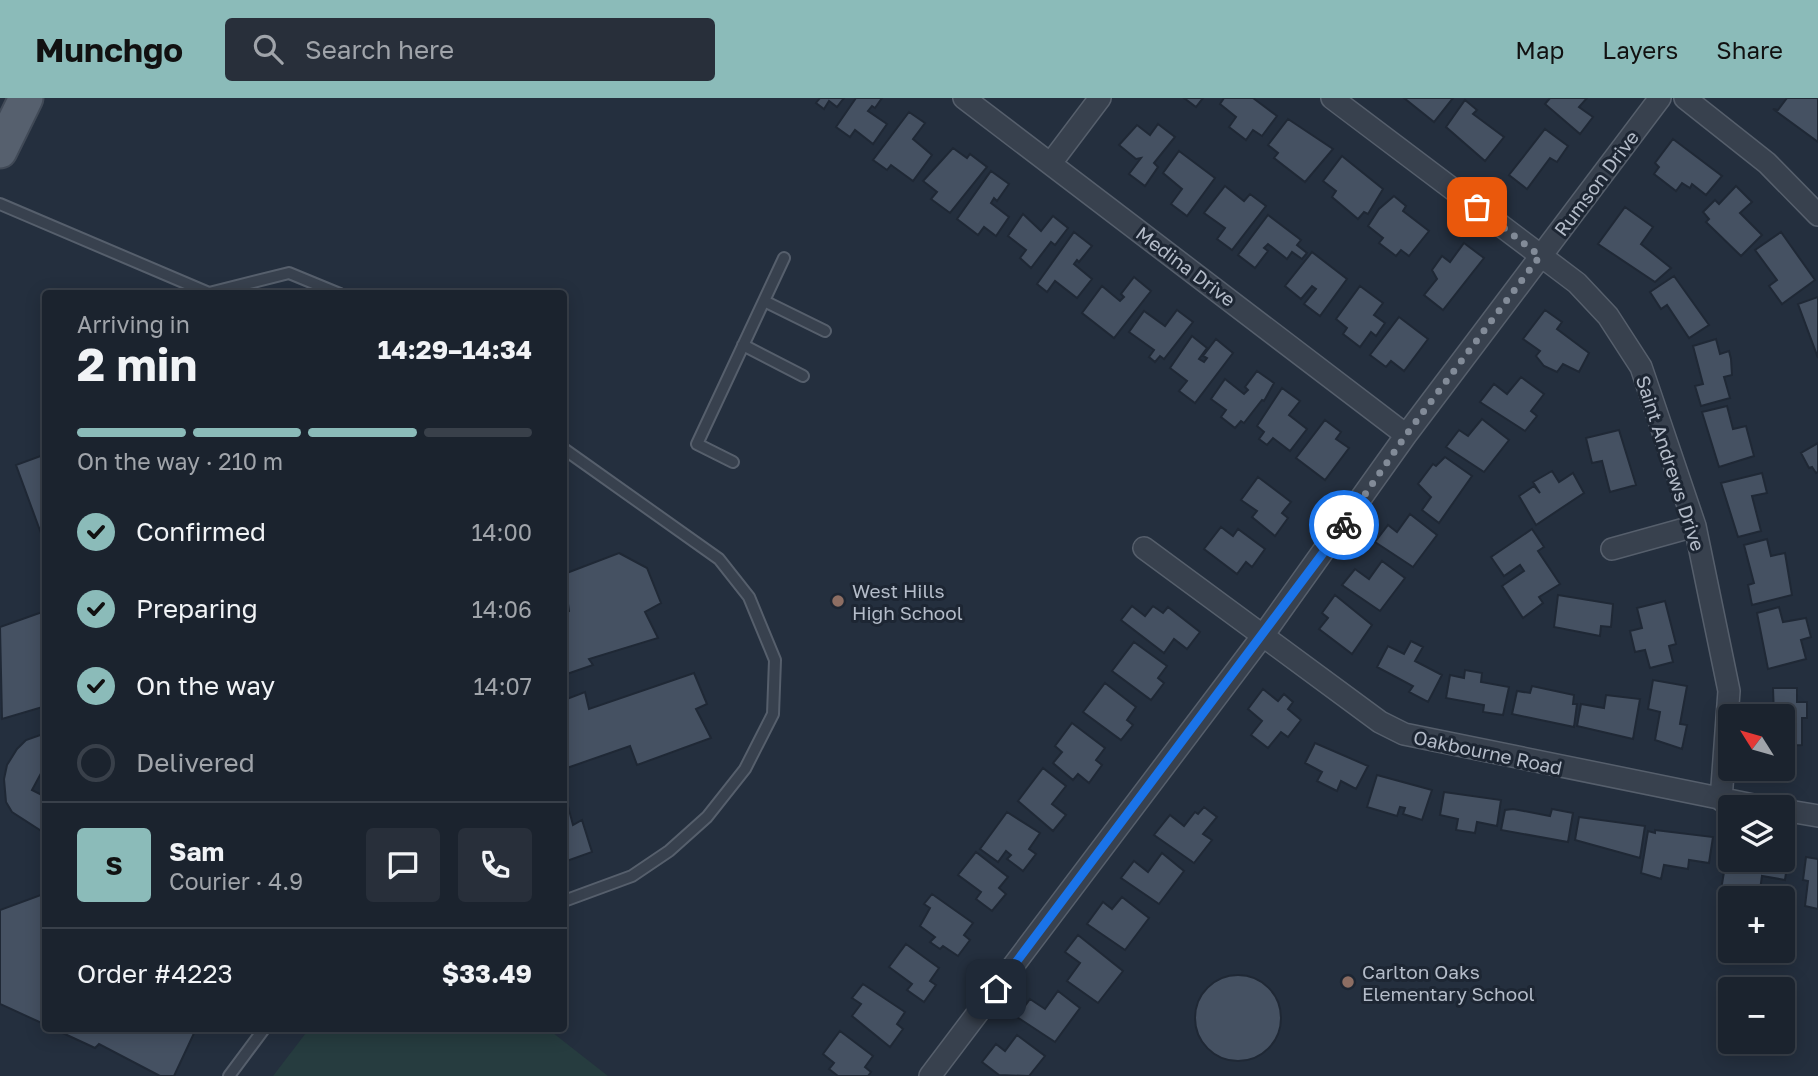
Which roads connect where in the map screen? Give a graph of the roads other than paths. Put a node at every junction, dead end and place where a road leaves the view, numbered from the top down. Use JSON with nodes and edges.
{"nodes":[{"id":1,"x":26,"y":98,"type":"edge"},
{"id":2,"x":964,"y":98,"type":"edge"},
{"id":3,"x":1100,"y":98,"type":"edge"},
{"id":4,"x":1332,"y":98,"type":"edge"},
{"id":5,"x":1660,"y":98,"type":"edge"},
{"id":6,"x":1685,"y":98,"type":"edge"},
{"id":7,"x":0,"y":151,"type":"edge"},
{"id":8,"x":1051,"y":163,"type":"junction"},
{"id":9,"x":0,"y":204,"type":"edge"},
{"id":10,"x":1818,"y":215,"type":"edge"},
{"id":11,"x":1540,"y":256,"type":"junction"},
{"id":12,"x":784,"y":258,"type":"dead end"},
{"id":13,"x":202,"y":290,"type":"edge"},
{"id":14,"x":221,"y":290,"type":"edge"},
{"id":15,"x":330,"y":290,"type":"edge"},
{"id":16,"x":764,"y":300,"type":"junction"},
{"id":17,"x":825,"y":331,"type":"dead end"},
{"id":18,"x":743,"y":345,"type":"junction"},
{"id":19,"x":803,"y":376,"type":"dead end"},
{"id":20,"x":1406,"y":435,"type":"junction"},
{"id":21,"x":567,"y":451,"type":"edge"},
{"id":22,"x":733,"y":462,"type":"dead end"},
{"id":23,"x":1695,"y":526,"type":"junction"},
{"id":24,"x":1144,"y":548,"type":"dead end"},
{"id":25,"x":1612,"y":549,"type":"dead end"},
{"id":26,"x":1264,"y":634,"type":"junction"},
{"id":27,"x":1721,"y":795,"type":"edge"},
{"id":28,"x":1718,"y":799,"type":"edge"},
{"id":29,"x":1795,"y":812,"type":"edge"},
{"id":30,"x":1818,"y":816,"type":"edge"},
{"id":31,"x":567,"y":900,"type":"edge"},
{"id":32,"x":262,"y":1032,"type":"edge"},
{"id":33,"x":229,"y":1076,"type":"edge"},
{"id":34,"x":930,"y":1076,"type":"edge"}],
"edges":[{"from":1,"to":7,"type":"main road"},
{"from":2,"to":8,"type":"street","name":"Medina Drive"},
{"from":3,"to":8,"type":"street"},
{"from":4,"to":11,"type":"street","name":"Saint Andrews Drive"},
{"from":5,"to":11,"type":"street","name":"Rumson Drive"},
{"from":6,"to":10,"type":"street"},
{"from":8,"to":20,"type":"street","name":"Medina Drive"},
{"from":9,"to":13,"type":"lane"},
{"from":11,"to":20,"type":"street","name":"Rumson Drive"},
{"from":11,"to":23,"type":"street","name":"Saint Andrews Drive"},
{"from":12,"to":16,"type":"lane"},
{"from":14,"to":15,"type":"lane"},
{"from":16,"to":17,"type":"lane"},
{"from":16,"to":18,"type":"lane"},
{"from":18,"to":19,"type":"lane"},
{"from":18,"to":22,"type":"lane"},
{"from":20,"to":26,"type":"street","name":"Rumson Drive"},
{"from":21,"to":31,"type":"lane"},
{"from":23,"to":25,"type":"street"},
{"from":23,"to":27,"type":"street","name":"Saint Andrews Drive"},
{"from":24,"to":26,"type":"street","name":"Oakbourne Road"},
{"from":26,"to":28,"type":"street","name":"Oakbourne Road"},
{"from":26,"to":34,"type":"street","name":"Rumson Drive"},
{"from":29,"to":30,"type":"street"},
{"from":32,"to":33,"type":"lane"}]}
